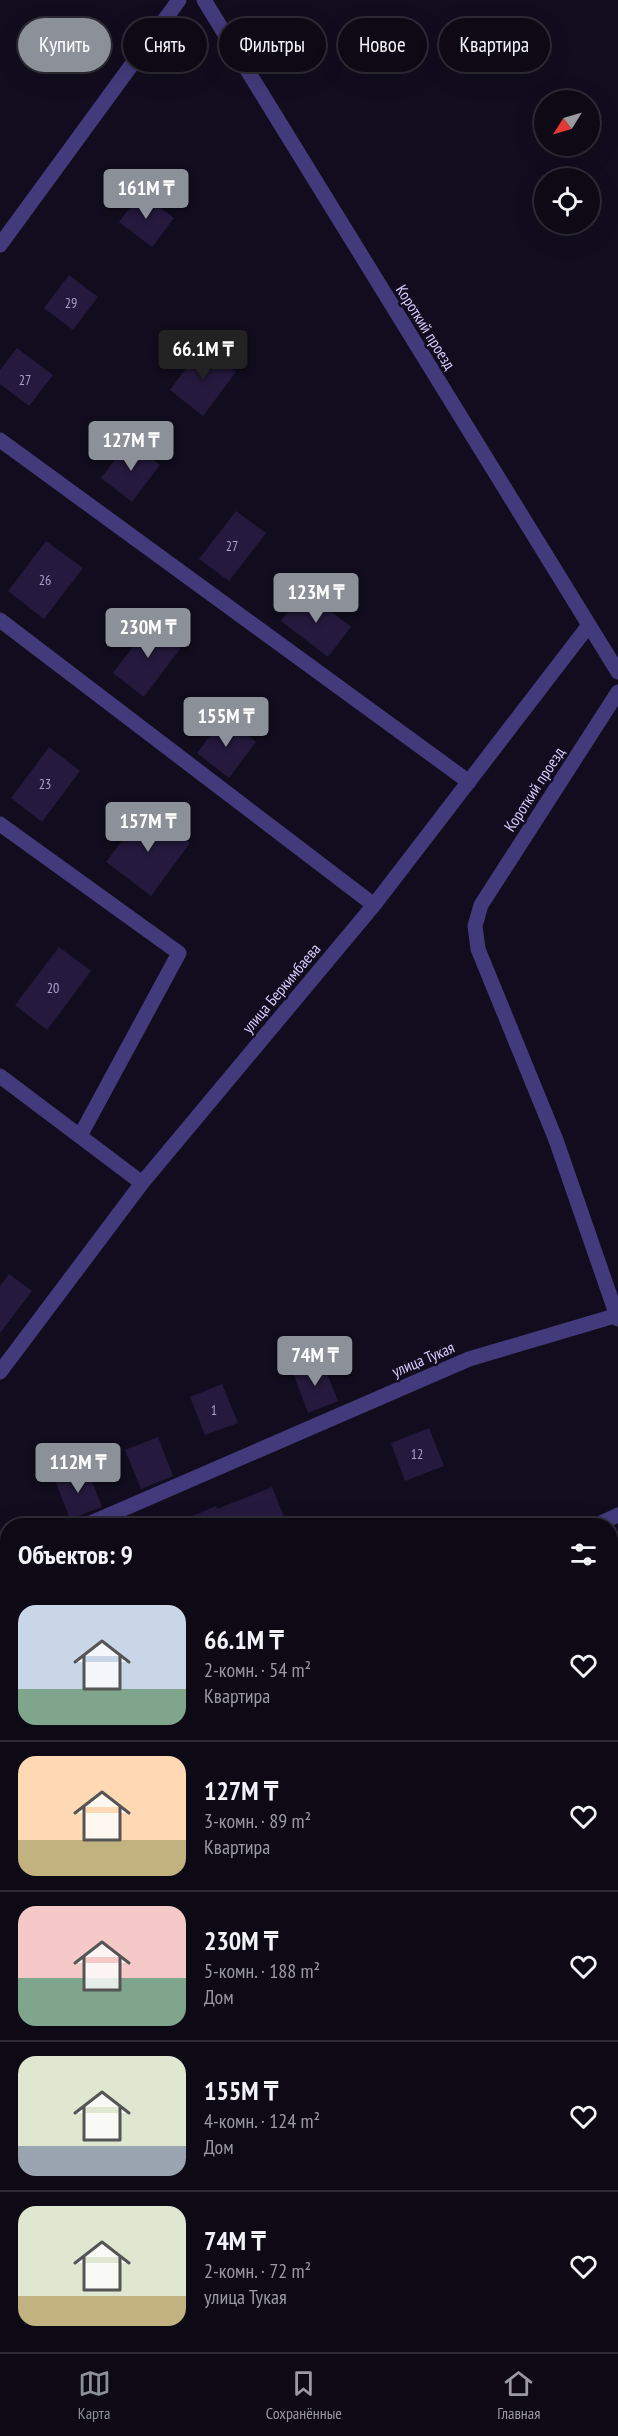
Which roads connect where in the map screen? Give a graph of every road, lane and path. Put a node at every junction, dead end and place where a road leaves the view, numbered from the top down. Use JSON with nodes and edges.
{"nodes":[{"id":1,"x":179,"y":0,"type":"edge"},
{"id":2,"x":204,"y":0,"type":"edge"},
{"id":3,"x":0,"y":246,"type":"edge"},
{"id":4,"x":0,"y":440,"type":"edge"},
{"id":5,"x":0,"y":620,"type":"edge"},
{"id":6,"x":589,"y":625,"type":"junction"},
{"id":7,"x":618,"y":672,"type":"edge"},
{"id":8,"x":618,"y":692,"type":"edge"},
{"id":9,"x":469,"y":782,"type":"junction"},
{"id":10,"x":0,"y":824,"type":"edge"},
{"id":11,"x":374,"y":904,"type":"junction"},
{"id":12,"x":0,"y":1076,"type":"edge"},
{"id":13,"x":80,"y":1136,"type":"junction"},
{"id":14,"x":142,"y":1183,"type":"junction"},
{"id":15,"x":618,"y":1316,"type":"edge"},
{"id":16,"x":1,"y":1368,"type":"edge"},
{"id":17,"x":102,"y":1518,"type":"edge"}],
"edges":[{"from":1,"to":3,"type":"street"},
{"from":2,"to":6,"type":"street","name":"Короткий проезд"},
{"from":4,"to":9,"type":"street"},
{"from":5,"to":11,"type":"street"},
{"from":6,"to":7,"type":"street","name":"Короткий проезд"},
{"from":6,"to":9,"type":"street","name":"улица Беркимбаева"},
{"from":8,"to":15,"type":"street","name":"Короткий проезд"},
{"from":9,"to":11,"type":"street","name":"улица Беркимбаева"},
{"from":10,"to":13,"type":"street"},
{"from":11,"to":14,"type":"street","name":"улица Беркимбаева"},
{"from":12,"to":13,"type":"street"},
{"from":13,"to":14,"type":"street"},
{"from":14,"to":16,"type":"street","name":"улица Беркимбаева"},
{"from":15,"to":17,"type":"street","name":"улица Тукая"}]}
